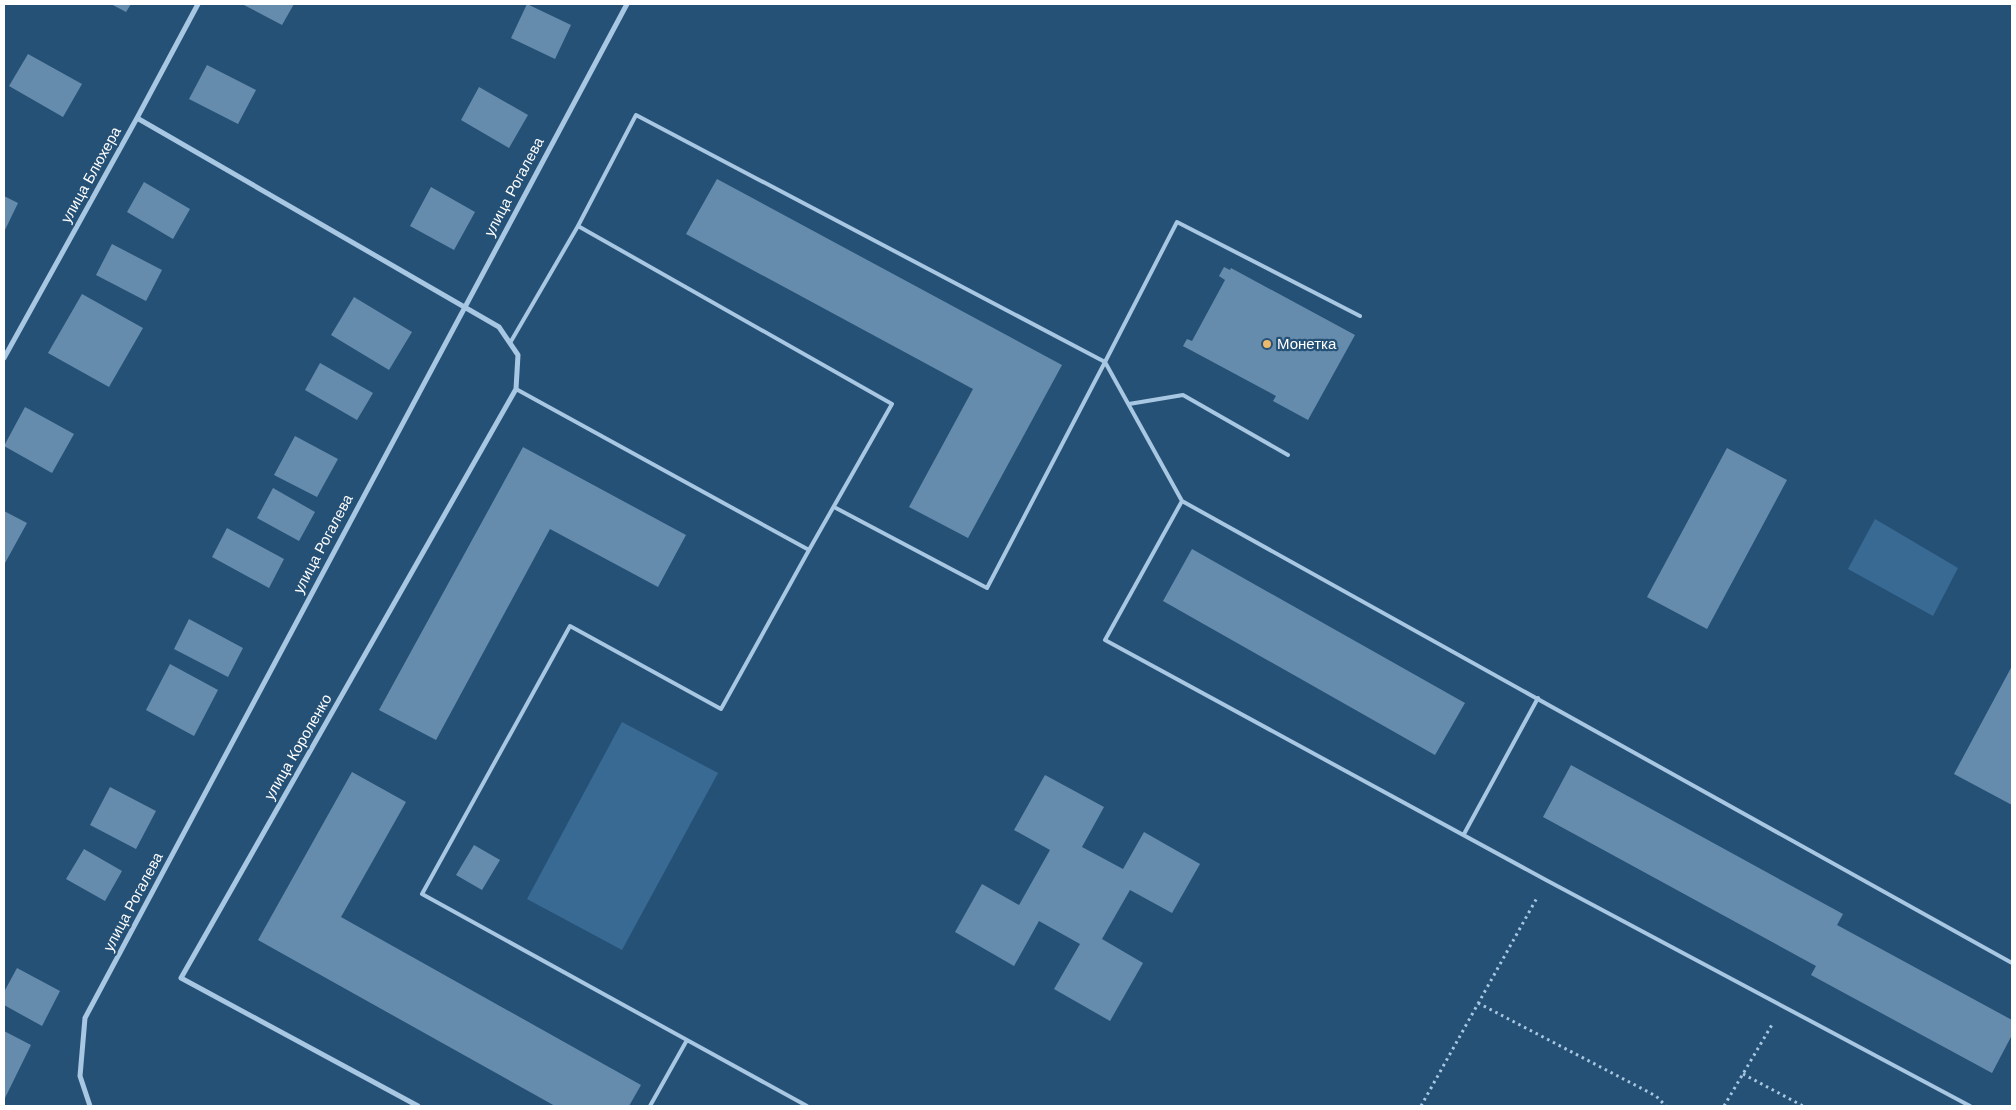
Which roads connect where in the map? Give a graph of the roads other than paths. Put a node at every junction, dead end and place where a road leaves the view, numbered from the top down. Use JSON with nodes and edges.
{"nodes":[{"id":1,"x":198,"y":4,"type":"edge"},
{"id":2,"x":627,"y":4,"type":"edge"},
{"id":3,"x":137,"y":118,"type":"junction"},
{"id":4,"x":578,"y":226,"type":"junction"},
{"id":5,"x":464,"y":307,"type":"junction"},
{"id":6,"x":1360,"y":316,"type":"dead end"},
{"id":7,"x":510,"y":343,"type":"junction"},
{"id":8,"x":4,"y":358,"type":"edge"},
{"id":9,"x":1105,"y":362,"type":"junction"},
{"id":10,"x":516,"y":388,"type":"junction"},
{"id":11,"x":1129,"y":404,"type":"junction"},
{"id":12,"x":1288,"y":455,"type":"dead end"},
{"id":13,"x":1182,"y":501,"type":"junction"},
{"id":14,"x":834,"y":507,"type":"junction"},
{"id":15,"x":809,"y":550,"type":"junction"},
{"id":16,"x":1538,"y":698,"type":"junction"},
{"id":17,"x":1464,"y":834,"type":"junction"},
{"id":18,"x":2012,"y":963,"type":"edge"},
{"id":19,"x":687,"y":1040,"type":"junction"},
{"id":20,"x":90,"y":1106,"type":"edge"},
{"id":21,"x":418,"y":1106,"type":"edge"},
{"id":22,"x":650,"y":1106,"type":"edge"},
{"id":23,"x":807,"y":1106,"type":"edge"},
{"id":24,"x":1970,"y":1106,"type":"edge"}],
"edges":[{"from":1,"to":3,"type":"street","name":"улица Блюхера"},
{"from":2,"to":5,"type":"street","name":"улица Рогалева"},
{"from":3,"to":5,"type":"street","name":"улица Короленко"},
{"from":3,"to":8,"type":"street","name":"улица Блюхера"},
{"from":4,"to":7,"type":"lane"},
{"from":4,"to":9,"type":"lane"},
{"from":4,"to":14,"type":"lane"},
{"from":5,"to":7,"type":"street","name":"улица Короленко"},
{"from":5,"to":20,"type":"street","name":"улица Рогалева"},
{"from":6,"to":9,"type":"lane"},
{"from":7,"to":10,"type":"street","name":"улица Короленко"},
{"from":9,"to":11,"type":"lane"},
{"from":9,"to":14,"type":"lane"},
{"from":10,"to":15,"type":"lane"},
{"from":10,"to":21,"type":"street","name":"улица Короленко"},
{"from":11,"to":12,"type":"lane"},
{"from":11,"to":13,"type":"lane"},
{"from":13,"to":16,"type":"lane"},
{"from":13,"to":17,"type":"lane"},
{"from":14,"to":15,"type":"lane"},
{"from":15,"to":19,"type":"lane"},
{"from":16,"to":17,"type":"lane"},
{"from":16,"to":18,"type":"lane"},
{"from":17,"to":24,"type":"lane"},
{"from":19,"to":22,"type":"lane"},
{"from":19,"to":23,"type":"lane"}]}
